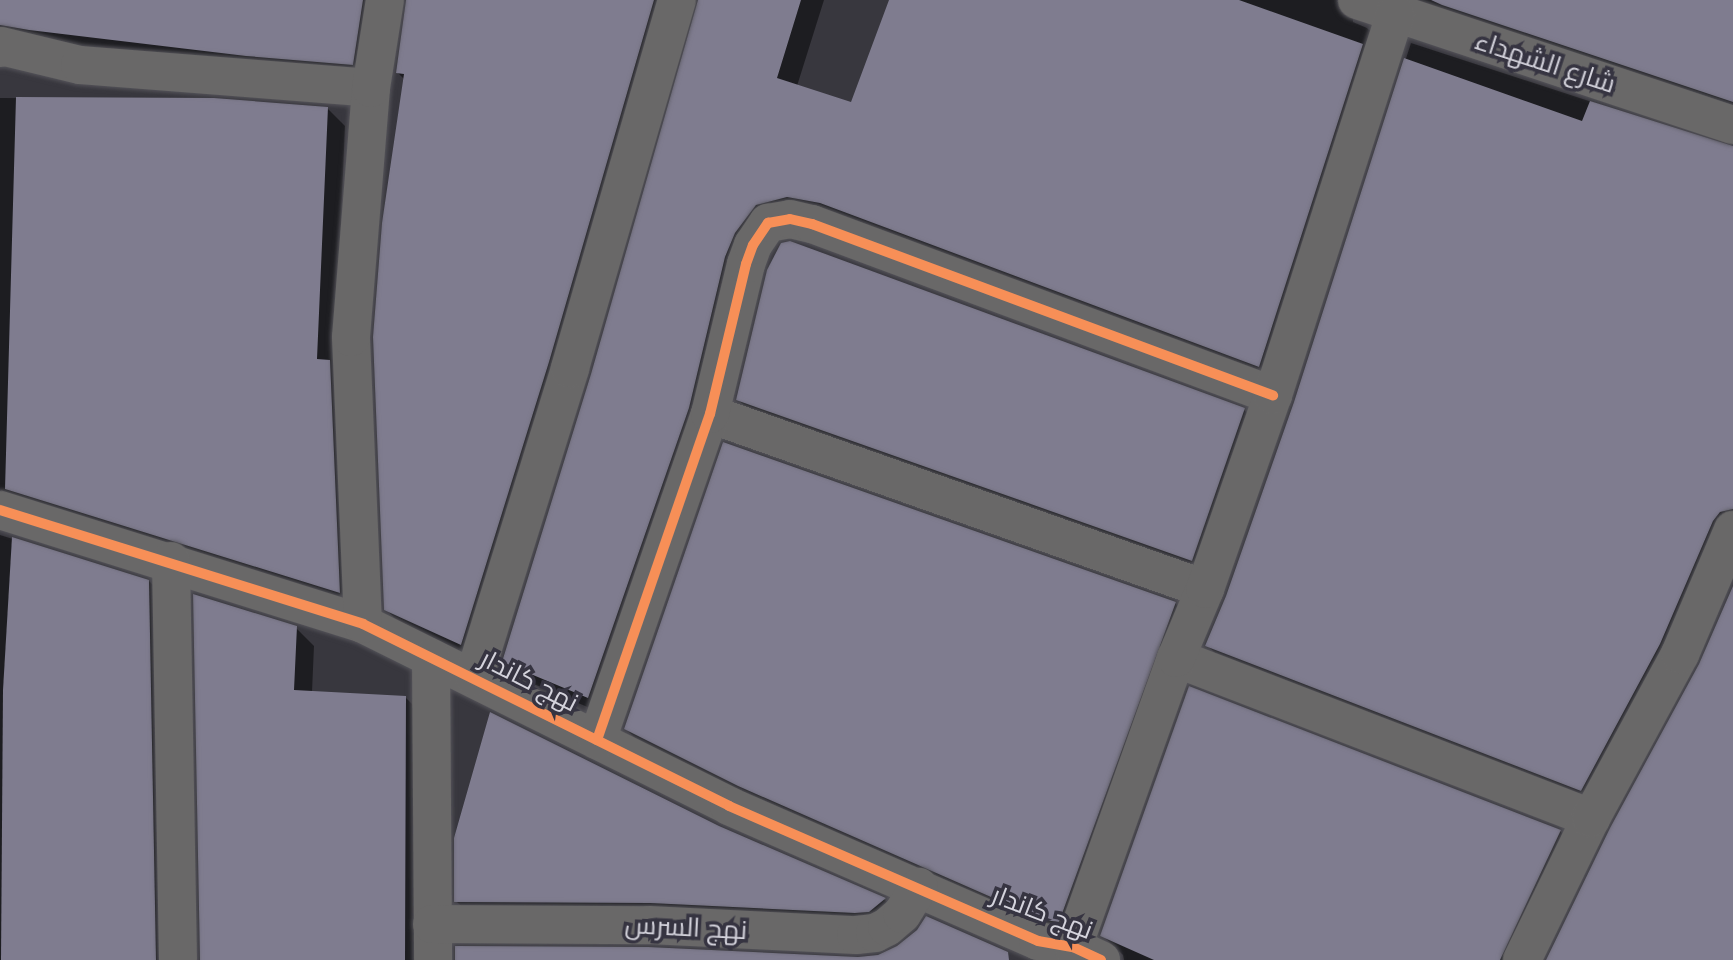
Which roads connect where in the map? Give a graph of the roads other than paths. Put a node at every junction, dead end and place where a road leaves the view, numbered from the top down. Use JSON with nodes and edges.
{"nodes":[{"id":1,"x":385,"y":0,"type":"edge"},
{"id":2,"x":677,"y":0,"type":"edge"},
{"id":3,"x":1357,"y":0,"type":"edge"},
{"id":4,"x":1395,"y":14,"type":"junction"},
{"id":5,"x":0,"y":47,"type":"edge"},
{"id":6,"x":371,"y":88,"type":"junction"},
{"id":7,"x":1733,"y":125,"type":"edge"},
{"id":8,"x":1273,"y":395,"type":"junction"},
{"id":9,"x":710,"y":414,"type":"junction"},
{"id":10,"x":0,"y":510,"type":"edge"},
{"id":11,"x":1733,"y":530,"type":"edge"},
{"id":12,"x":171,"y":561,"type":"junction"},
{"id":13,"x":1205,"y":589,"type":"junction"},
{"id":14,"x":363,"y":624,"type":"junction"},
{"id":15,"x":431,"y":658,"type":"junction"},
{"id":16,"x":1176,"y":658,"type":"junction"},
{"id":17,"x":474,"y":677,"type":"junction"},
{"id":18,"x":597,"y":740,"type":"junction"},
{"id":19,"x":1591,"y":818,"type":"junction"},
{"id":20,"x":919,"y":887,"type":"junction"},
{"id":21,"x":432,"y":942,"type":"edge"},
{"id":22,"x":1062,"y":952,"type":"edge"},
{"id":23,"x":178,"y":960,"type":"edge"},
{"id":24,"x":1522,"y":960,"type":"edge"}],
"edges":[{"from":1,"to":6,"type":"street"},
{"from":2,"to":17,"type":"street"},
{"from":3,"to":4,"type":"street","name":"شارع الشهداء"},
{"from":4,"to":7,"type":"street","name":"شارع الشهداء"},
{"from":4,"to":8,"type":"street"},
{"from":5,"to":6,"type":"street"},
{"from":6,"to":14,"type":"street"},
{"from":8,"to":9,"type":"street"},
{"from":8,"to":13,"type":"street"},
{"from":9,"to":13,"type":"street"},
{"from":9,"to":18,"type":"street"},
{"from":10,"to":12,"type":"street","name":"نهج كاندار"},
{"from":11,"to":19,"type":"street"},
{"from":12,"to":14,"type":"street","name":"نهج كاندار"},
{"from":12,"to":23,"type":"street"},
{"from":13,"to":16,"type":"street"},
{"from":14,"to":15,"type":"street","name":"نهج كاندار"},
{"from":15,"to":17,"type":"street","name":"نهج كاندار"},
{"from":15,"to":21,"type":"street"},
{"from":16,"to":19,"type":"street"},
{"from":16,"to":22,"type":"street"},
{"from":17,"to":18,"type":"street","name":"نهج كاندار"},
{"from":18,"to":20,"type":"street","name":"نهج كاندار"},
{"from":19,"to":24,"type":"street"},
{"from":20,"to":21,"type":"street","name":"نهج السرس"},
{"from":20,"to":22,"type":"street","name":"نهج كاندار"}]}
